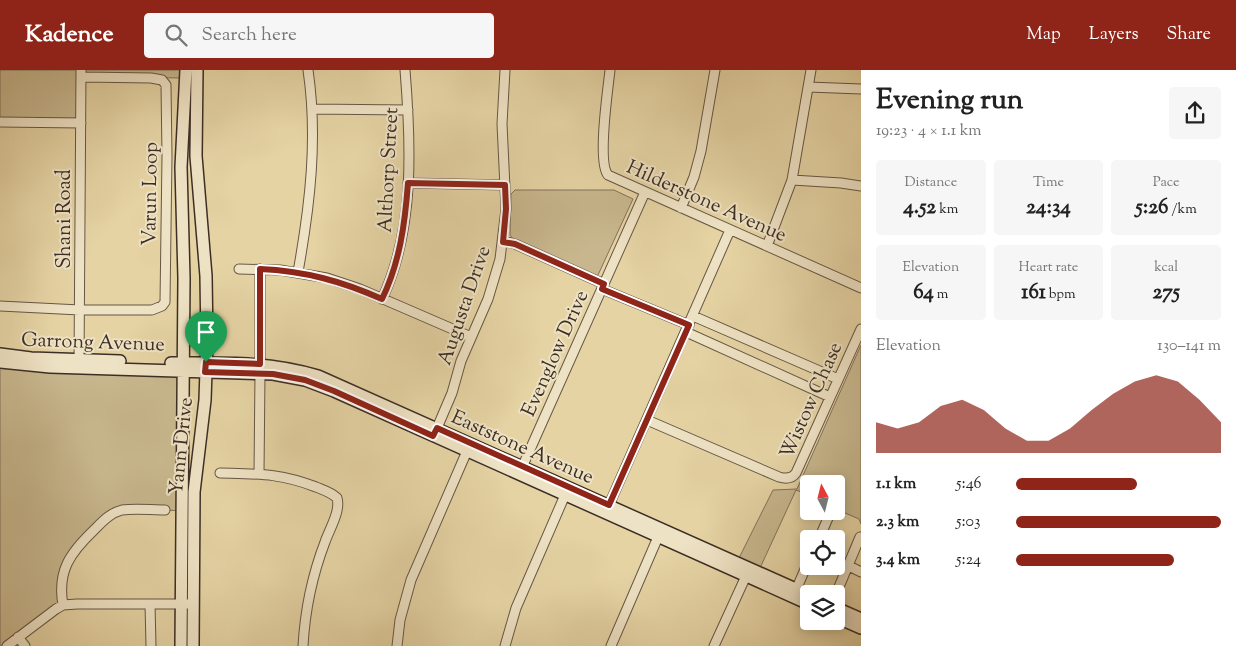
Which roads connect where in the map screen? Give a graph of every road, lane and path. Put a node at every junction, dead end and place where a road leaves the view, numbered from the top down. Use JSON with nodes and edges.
{"nodes":[{"id":1,"x":186,"y":70,"type":"edge"},
{"id":2,"x":197,"y":70,"type":"edge"},
{"id":3,"x":308,"y":70,"type":"edge"},
{"id":4,"x":406,"y":70,"type":"edge"},
{"id":5,"x":505,"y":70,"type":"edge"},
{"id":6,"x":610,"y":70,"type":"edge"},
{"id":7,"x":715,"y":70,"type":"edge"},
{"id":8,"x":811,"y":70,"type":"edge"},
{"id":9,"x":81,"y":74,"type":"edge"},
{"id":10,"x":808,"y":87,"type":"junction"},
{"id":11,"x":861,"y":89,"type":"edge"},
{"id":12,"x":312,"y":109,"type":"junction"},
{"id":13,"x":408,"y":110,"type":"junction"},
{"id":14,"x":0,"y":122,"type":"edge"},
{"id":15,"x":81,"y":123,"type":"junction"},
{"id":16,"x":792,"y":180,"type":"junction"},
{"id":17,"x":408,"y":183,"type":"junction"},
{"id":18,"x":505,"y":185,"type":"junction"},
{"id":19,"x":861,"y":186,"type":"edge"},
{"id":20,"x":645,"y":192,"type":"junction"},
{"id":21,"x":681,"y":208,"type":"junction"},
{"id":22,"x":730,"y":230,"type":"junction"},
{"id":23,"x":503,"y":242,"type":"junction"},
{"id":24,"x":767,"y":246,"type":"junction"},
{"id":25,"x":239,"y":269,"type":"dead end"},
{"id":26,"x":260,"y":269,"type":"junction"},
{"id":27,"x":298,"y":272,"type":"junction"},
{"id":28,"x":603,"y":287,"type":"junction"},
{"id":29,"x":861,"y":288,"type":"edge"},
{"id":30,"x":382,"y":299,"type":"junction"},
{"id":31,"x":0,"y":306,"type":"edge"},
{"id":32,"x":80,"y":310,"type":"junction"},
{"id":33,"x":693,"y":316,"type":"junction"},
{"id":34,"x":687,"y":329,"type":"junction"},
{"id":35,"x":861,"y":329,"type":"edge"},
{"id":36,"x":471,"y":337,"type":"junction"},
{"id":37,"x":0,"y":354,"type":"edge"},
{"id":38,"x":0,"y":362,"type":"edge"},
{"id":39,"x":79,"y":364,"type":"junction"},
{"id":40,"x":274,"y":365,"type":"joint"},
{"id":41,"x":184,"y":367,"type":"junction"},
{"id":42,"x":206,"y":367,"type":"junction"},
{"id":43,"x":260,"y":368,"type":"junction"},
{"id":44,"x":838,"y":379,"type":"junction"},
{"id":45,"x":830,"y":397,"type":"junction"},
{"id":46,"x":647,"y":420,"type":"junction"},
{"id":47,"x":404,"y":423,"type":"joint"},
{"id":48,"x":435,"y":432,"type":"junction"},
{"id":49,"x":469,"y":447,"type":"junction"},
{"id":50,"x":521,"y":471,"type":"junction"},
{"id":51,"x":220,"y":473,"type":"dead end"},
{"id":52,"x":259,"y":473,"type":"junction"},
{"id":53,"x":566,"y":491,"type":"junction"},
{"id":54,"x":607,"y":509,"type":"junction"},
{"id":55,"x":165,"y":510,"type":"dead end"},
{"id":56,"x":660,"y":533,"type":"junction"},
{"id":57,"x":860,"y":537,"type":"edge"},
{"id":58,"x":849,"y":566,"type":"junction"},
{"id":59,"x":748,"y":572,"type":"junction"},
{"id":60,"x":861,"y":572,"type":"edge"},
{"id":61,"x":802,"y":575,"type":"edge"},
{"id":62,"x":840,"y":585,"type":"edge"},
{"id":63,"x":794,"y":593,"type":"junction"},
{"id":64,"x":800,"y":594,"type":"edge"},
{"id":65,"x":800,"y":597,"type":"edge"},
{"id":66,"x":150,"y":604,"type":"junction"},
{"id":67,"x":180,"y":604,"type":"junction"},
{"id":68,"x":193,"y":604,"type":"junction"},
{"id":69,"x":63,"y":605,"type":"junction"},
{"id":70,"x":845,"y":612,"type":"edge"},
{"id":71,"x":861,"y":619,"type":"edge"},
{"id":72,"x":845,"y":620,"type":"edge"},
{"id":73,"x":861,"y":628,"type":"edge"},
{"id":74,"x":18,"y":637,"type":"junction"},
{"id":75,"x":7,"y":646,"type":"edge"},
{"id":76,"x":25,"y":646,"type":"edge"},
{"id":77,"x":151,"y":646,"type":"edge"},
{"id":78,"x":181,"y":646,"type":"edge"},
{"id":79,"x":193,"y":646,"type":"edge"},
{"id":80,"x":303,"y":646,"type":"edge"},
{"id":81,"x":397,"y":646,"type":"edge"},
{"id":82,"x":505,"y":646,"type":"edge"},
{"id":83,"x":611,"y":646,"type":"edge"},
{"id":84,"x":714,"y":646,"type":"edge"}],
"edges":[{"from":1,"to":41,"type":"street","name":"Yann Drive"},
{"from":2,"to":42,"type":"street","name":"Yann Drive"},
{"from":3,"to":12,"type":"street"},
{"from":4,"to":13,"type":"street","name":"Althorp Street"},
{"from":5,"to":18,"type":"street","name":"Augusta Drive"},
{"from":6,"to":20,"type":"street","name":"Hilderstone Avenue"},
{"from":7,"to":21,"type":"street"},
{"from":8,"to":10,"type":"street"},
{"from":9,"to":15,"type":"street","name":"Shani Road"},
{"from":9,"to":32,"type":"street","name":"Varun Loop"},
{"from":10,"to":11,"type":"street"},
{"from":10,"to":16,"type":"street"},
{"from":12,"to":13,"type":"street"},
{"from":12,"to":27,"type":"street"},
{"from":13,"to":17,"type":"street","name":"Althorp Street"},
{"from":14,"to":15,"type":"street"},
{"from":15,"to":32,"type":"street","name":"Shani Road"},
{"from":16,"to":19,"type":"street"},
{"from":16,"to":24,"type":"street"},
{"from":17,"to":18,"type":"street"},
{"from":17,"to":30,"type":"street","name":"Althorp Street"},
{"from":18,"to":23,"type":"street","name":"Augusta Drive"},
{"from":20,"to":21,"type":"street","name":"Hilderstone Avenue"},
{"from":20,"to":28,"type":"street","name":"Evenglow Drive"},
{"from":21,"to":22,"type":"street","name":"Hilderstone Avenue"},
{"from":22,"to":24,"type":"street","name":"Hilderstone Avenue"},
{"from":22,"to":33,"type":"street"},
{"from":23,"to":28,"type":"street"},
{"from":23,"to":36,"type":"street","name":"Augusta Drive"},
{"from":24,"to":29,"type":"street","name":"Hilderstone Avenue"},
{"from":25,"to":26,"type":"street"},
{"from":26,"to":27,"type":"street"},
{"from":26,"to":43,"type":"street"},
{"from":27,"to":30,"type":"street"},
{"from":28,"to":34,"type":"street"},
{"from":28,"to":50,"type":"street","name":"Evenglow Drive"},
{"from":30,"to":36,"type":"street"},
{"from":31,"to":32,"type":"street"},
{"from":32,"to":39,"type":"street","name":"Shani Road"},
{"from":33,"to":34,"type":"street"},
{"from":33,"to":44,"type":"street"},
{"from":34,"to":45,"type":"street"},
{"from":34,"to":46,"type":"street"},
{"from":35,"to":44,"type":"street","name":"Wistow Chase"},
{"from":36,"to":48,"type":"street","name":"Augusta Drive"},
{"from":37,"to":39,"type":"street","name":"Garrong Avenue"},
{"from":38,"to":39,"type":"street","name":"Garrong Avenue"},
{"from":39,"to":41,"type":"street","name":"Garrong Avenue"},
{"from":40,"to":43,"type":"street","name":"Garrong Avenue"},
{"from":40,"to":48,"type":"street","name":"Eaststone Avenue"},
{"from":41,"to":42,"type":"street","name":"Garrong Avenue"},
{"from":41,"to":67,"type":"street","name":"Yann Drive"},
{"from":42,"to":43,"type":"street","name":"Garrong Avenue"},
{"from":42,"to":68,"type":"street","name":"Yann Drive"},
{"from":43,"to":47,"type":"street","name":"Garrong Avenue"},
{"from":43,"to":52,"type":"street"},
{"from":44,"to":45,"type":"street","name":"Wistow Chase"},
{"from":45,"to":46,"type":"street","name":"Wistow Chase"},
{"from":46,"to":54,"type":"street"},
{"from":47,"to":48,"type":"street","name":"Eaststone Avenue"},
{"from":48,"to":49,"type":"street","name":"Eaststone Avenue"},
{"from":49,"to":50,"type":"street","name":"Eaststone Avenue"},
{"from":49,"to":81,"type":"street"},
{"from":50,"to":53,"type":"street","name":"Eaststone Avenue"},
{"from":51,"to":52,"type":"street"},
{"from":52,"to":80,"type":"street"},
{"from":53,"to":54,"type":"street","name":"Eaststone Avenue"},
{"from":53,"to":82,"type":"street"},
{"from":54,"to":56,"type":"street","name":"Eaststone Avenue"},
{"from":55,"to":69,"type":"street"},
{"from":56,"to":59,"type":"street","name":"Eaststone Avenue"},
{"from":56,"to":83,"type":"street"},
{"from":57,"to":58,"type":"street"},
{"from":58,"to":60,"type":"street"},
{"from":58,"to":62,"type":"street"},
{"from":59,"to":63,"type":"street","name":"Eaststone Avenue"},
{"from":59,"to":84,"type":"street"},
{"from":61,"to":63,"type":"street"},
{"from":63,"to":64,"type":"street","name":"Eaststone Avenue"},
{"from":63,"to":65,"type":"street","name":"Eaststone Avenue"},
{"from":66,"to":67,"type":"street"},
{"from":66,"to":69,"type":"street"},
{"from":66,"to":77,"type":"street"},
{"from":67,"to":68,"type":"street"},
{"from":67,"to":78,"type":"street","name":"Yann Drive"},
{"from":68,"to":79,"type":"street","name":"Yann Drive"},
{"from":69,"to":74,"type":"street"},
{"from":70,"to":71,"type":"street"},
{"from":72,"to":73,"type":"street"},
{"from":74,"to":75,"type":"street"},
{"from":74,"to":76,"type":"street"}]}
